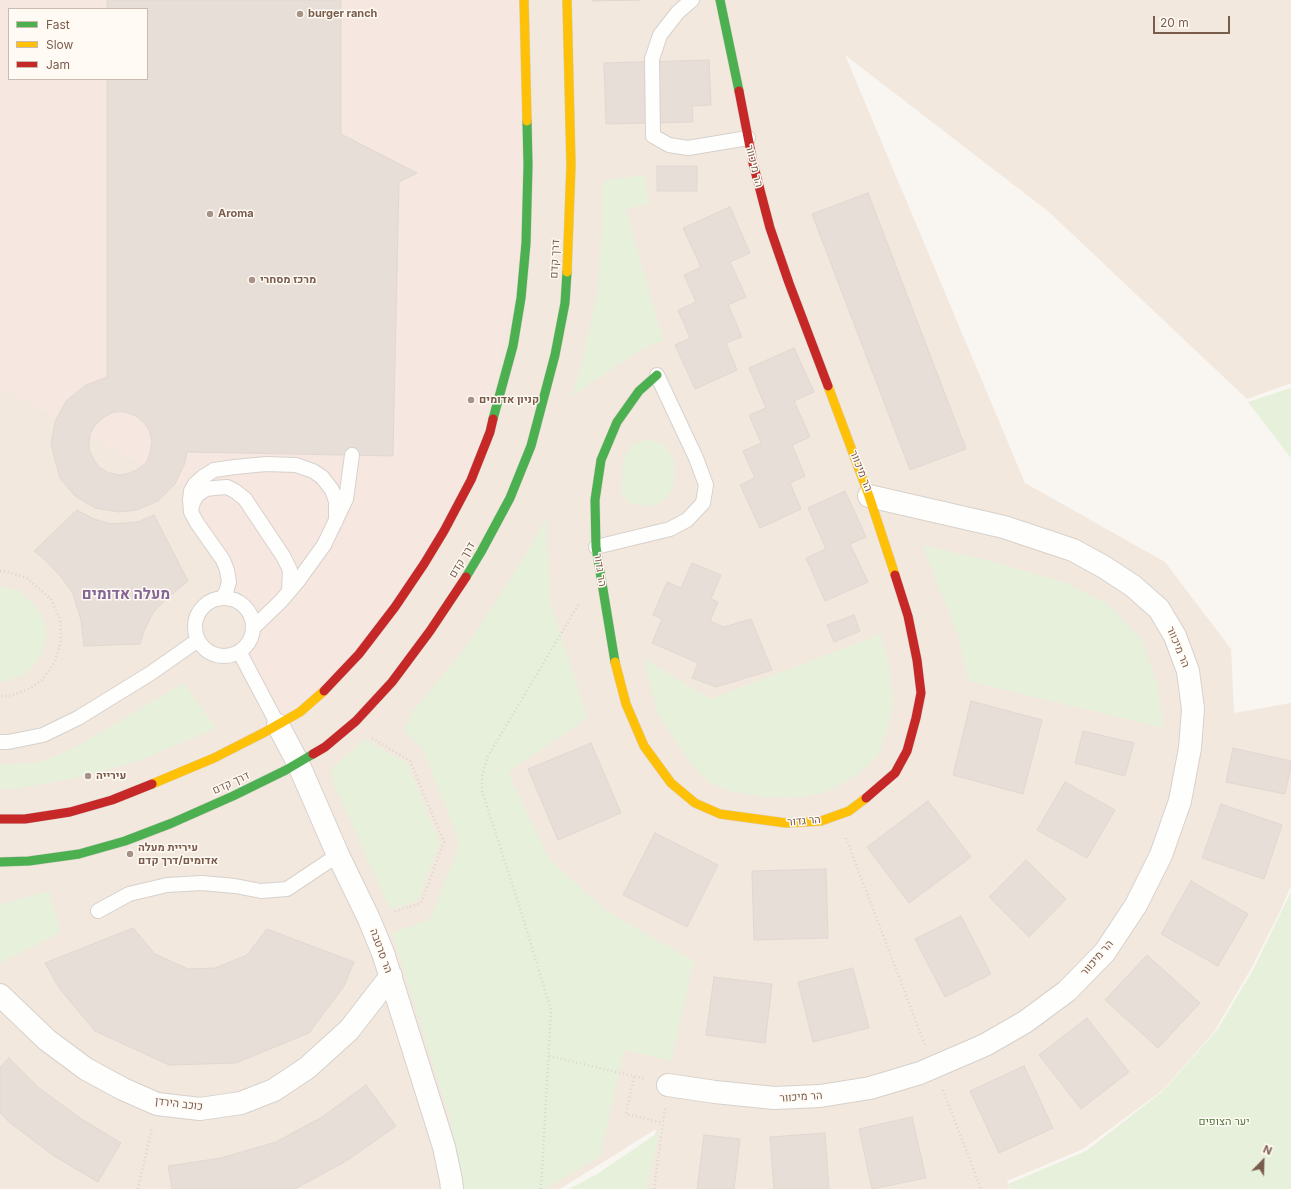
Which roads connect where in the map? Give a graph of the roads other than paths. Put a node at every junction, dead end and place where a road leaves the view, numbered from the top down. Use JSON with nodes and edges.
{"nodes":[{"id":1,"x":524,"y":0,"type":"edge"},
{"id":2,"x":567,"y":0,"type":"edge"},
{"id":3,"x":692,"y":0,"type":"edge"},
{"id":4,"x":720,"y":0,"type":"edge"},
{"id":5,"x":748,"y":138,"type":"junction"},
{"id":6,"x":656,"y":375,"type":"joint"},
{"id":7,"x":352,"y":455,"type":"dead end"},
{"id":8,"x":869,"y":496,"type":"junction"},
{"id":9,"x":191,"y":512,"type":"junction"},
{"id":10,"x":336,"y":521,"type":"junction"},
{"id":11,"x":596,"y":547,"type":"junction"},
{"id":12,"x":289,"y":591,"type":"junction"},
{"id":13,"x":222,"y":598,"type":"junction"},
{"id":14,"x":254,"y":627,"type":"junction"},
{"id":15,"x":198,"y":640,"type":"junction"},
{"id":16,"x":240,"y":653,"type":"junction"},
{"id":17,"x":278,"y":725,"type":"junction"},
{"id":18,"x":0,"y":742,"type":"edge"},
{"id":19,"x":298,"y":763,"type":"junction"},
{"id":20,"x":0,"y":819,"type":"edge"},
{"id":21,"x":338,"y":855,"type":"junction"},
{"id":22,"x":55,"y":858,"type":"junction"},
{"id":23,"x":0,"y":862,"type":"edge"},
{"id":24,"x":7,"y":871,"type":"dead end"},
{"id":25,"x":98,"y":911,"type":"dead end"},
{"id":26,"x":391,"y":976,"type":"junction"},
{"id":27,"x":0,"y":995,"type":"edge"},
{"id":28,"x":668,"y":1085,"type":"road end"},
{"id":29,"x":452,"y":1189,"type":"edge"}],
"edges":[{"from":1,"to":17,"type":"main road"},
{"from":2,"to":19,"type":"main road","name":"דרך קדם"},
{"from":3,"to":5,"type":"lane"},
{"from":4,"to":5,"type":"main road","name":"הר מיכוור"},
{"from":5,"to":8,"type":"main road","name":"הר מיכוור"},
{"from":6,"to":11,"type":"main road","name":"הר גדור"},
{"from":6,"to":11,"type":"lane","name":"הר גדור"},
{"from":7,"to":10,"type":"lane"},
{"from":8,"to":11,"type":"main road","name":"הר גדור"},
{"from":8,"to":28,"type":"street","name":"הר מיכוור"},
{"from":9,"to":10,"type":"lane"},
{"from":9,"to":12,"type":"lane"},
{"from":9,"to":13,"type":"lane"},
{"from":10,"to":12,"type":"lane"},
{"from":12,"to":14,"type":"lane"},
{"from":13,"to":14,"type":"lane"},
{"from":13,"to":15,"type":"lane"},
{"from":14,"to":16,"type":"lane"},
{"from":15,"to":16,"type":"lane"},
{"from":15,"to":18,"type":"lane"},
{"from":16,"to":17,"type":"lane"},
{"from":17,"to":19,"type":"street","name":"הר סרטבה"},
{"from":17,"to":20,"type":"main road"},
{"from":19,"to":21,"type":"street","name":"הר סרטבה"},
{"from":19,"to":22,"type":"main road","name":"דרך קדם"},
{"from":21,"to":25,"type":"lane"},
{"from":21,"to":26,"type":"street","name":"הר סרטבה"},
{"from":22,"to":23,"type":"main road","name":"דרך קדם"},
{"from":22,"to":24,"type":"main road"},
{"from":26,"to":27,"type":"street","name":"כוכב הירדן"},
{"from":26,"to":29,"type":"street","name":"הר סרטבה"}]}
